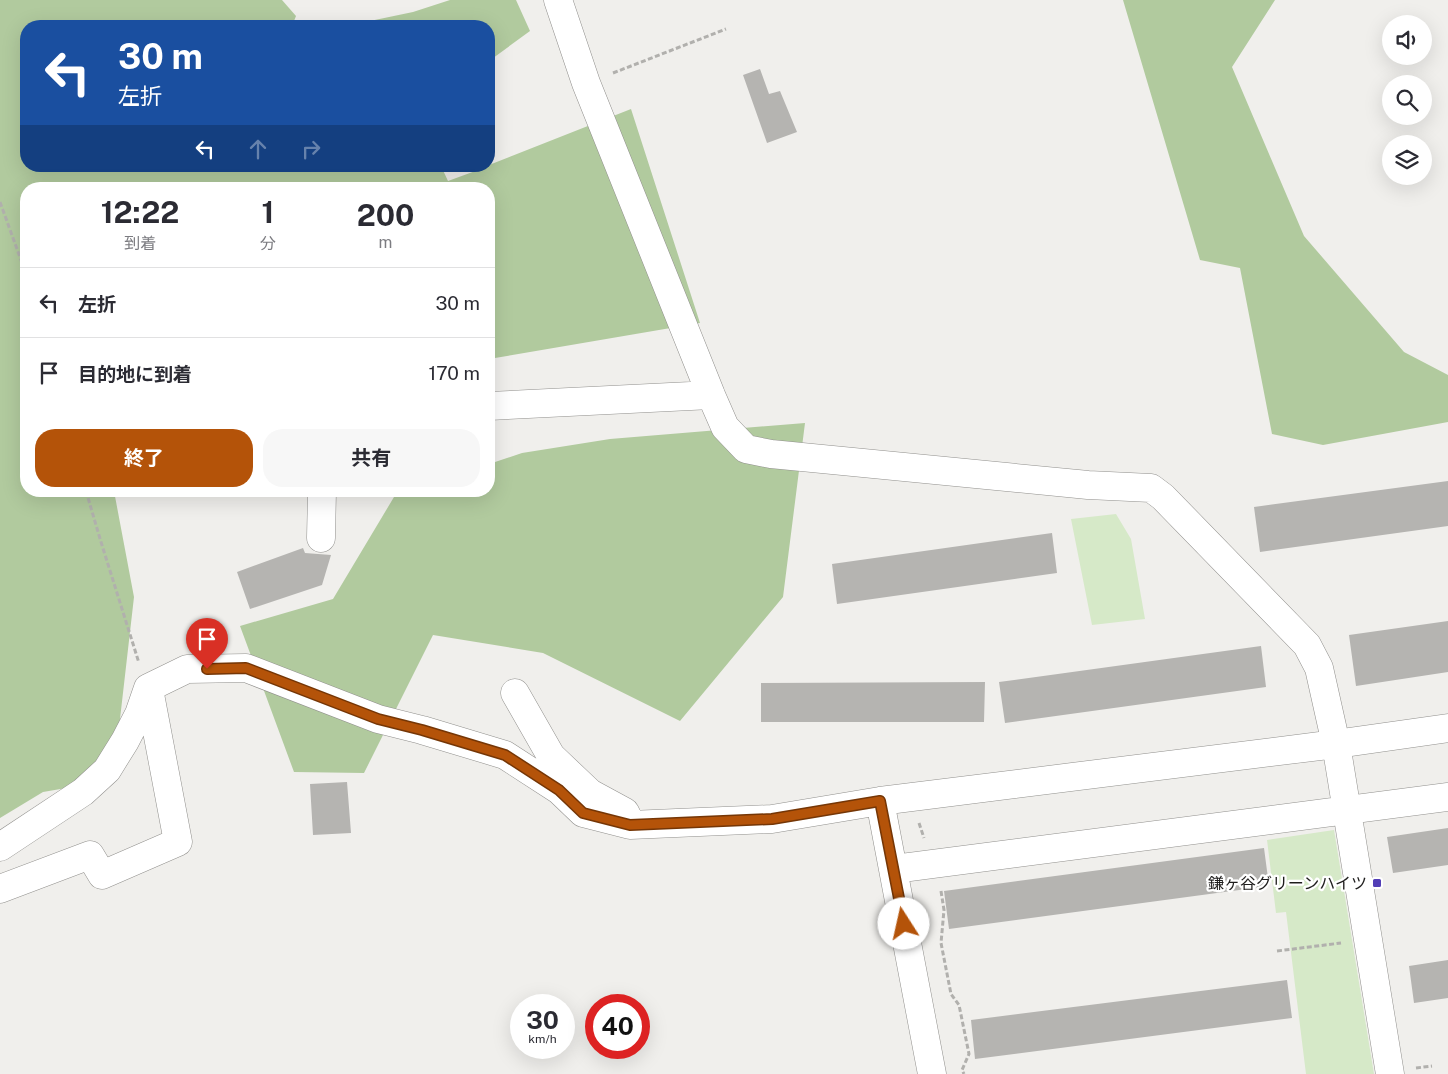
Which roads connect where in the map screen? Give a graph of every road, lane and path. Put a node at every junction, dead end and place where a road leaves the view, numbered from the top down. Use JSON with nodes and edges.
{"nodes":[{"id":1,"x":558,"y":0,"type":"edge"},
{"id":2,"x":726,"y":29,"type":"dead end"},
{"id":3,"x":586,"y":83,"type":"junction"},
{"id":4,"x":0,"y":202,"type":"edge"},
{"id":5,"x":20,"y":257,"type":"edge"},
{"id":6,"x":712,"y":395,"type":"junction"},
{"id":7,"x":495,"y":406,"type":"edge"},
{"id":8,"x":88,"y":497,"type":"edge"},
{"id":9,"x":322,"y":497,"type":"edge"},
{"id":10,"x":321,"y":538,"type":"dead end"},
{"id":11,"x":148,"y":688,"type":"junction"},
{"id":12,"x":515,"y":692,"type":"dead end"},
{"id":13,"x":1448,"y":728,"type":"edge"},
{"id":14,"x":1336,"y":744,"type":"junction"},
{"id":15,"x":1448,"y":796,"type":"edge"},
{"id":16,"x":880,"y":801,"type":"junction"},
{"id":17,"x":1348,"y":810,"type":"junction"},
{"id":18,"x":917,"y":817,"type":"dead end"},
{"id":19,"x":630,"y":825,"type":"junction"},
{"id":20,"x":0,"y":847,"type":"edge"},
{"id":21,"x":929,"y":864,"type":"junction"},
{"id":22,"x":894,"y":869,"type":"junction"},
{"id":23,"x":0,"y":890,"type":"edge"},
{"id":24,"x":1367,"y":940,"type":"junction"},
{"id":25,"x":1278,"y":951,"type":"dead end"},
{"id":26,"x":932,"y":1074,"type":"edge"},
{"id":27,"x":964,"y":1074,"type":"edge"},
{"id":28,"x":1390,"y":1074,"type":"edge"}],
"edges":[{"from":1,"to":3,"type":"street"},
{"from":2,"to":3,"type":"path"},
{"from":3,"to":6,"type":"street"},
{"from":4,"to":5,"type":"path"},
{"from":6,"to":7,"type":"street"},
{"from":6,"to":14,"type":"street"},
{"from":8,"to":11,"type":"path"},
{"from":9,"to":10,"type":"street"},
{"from":11,"to":19,"type":"street"},
{"from":11,"to":20,"type":"street"},
{"from":11,"to":23,"type":"street"},
{"from":12,"to":19,"type":"street"},
{"from":13,"to":14,"type":"street"},
{"from":14,"to":16,"type":"street"},
{"from":14,"to":17,"type":"street"},
{"from":15,"to":17,"type":"street"},
{"from":16,"to":19,"type":"street"},
{"from":16,"to":22,"type":"street"},
{"from":17,"to":21,"type":"street"},
{"from":17,"to":24,"type":"street"},
{"from":18,"to":21,"type":"path"},
{"from":21,"to":22,"type":"street"},
{"from":21,"to":27,"type":"path"},
{"from":22,"to":26,"type":"street"},
{"from":24,"to":25,"type":"path"},
{"from":24,"to":28,"type":"street"}]}
